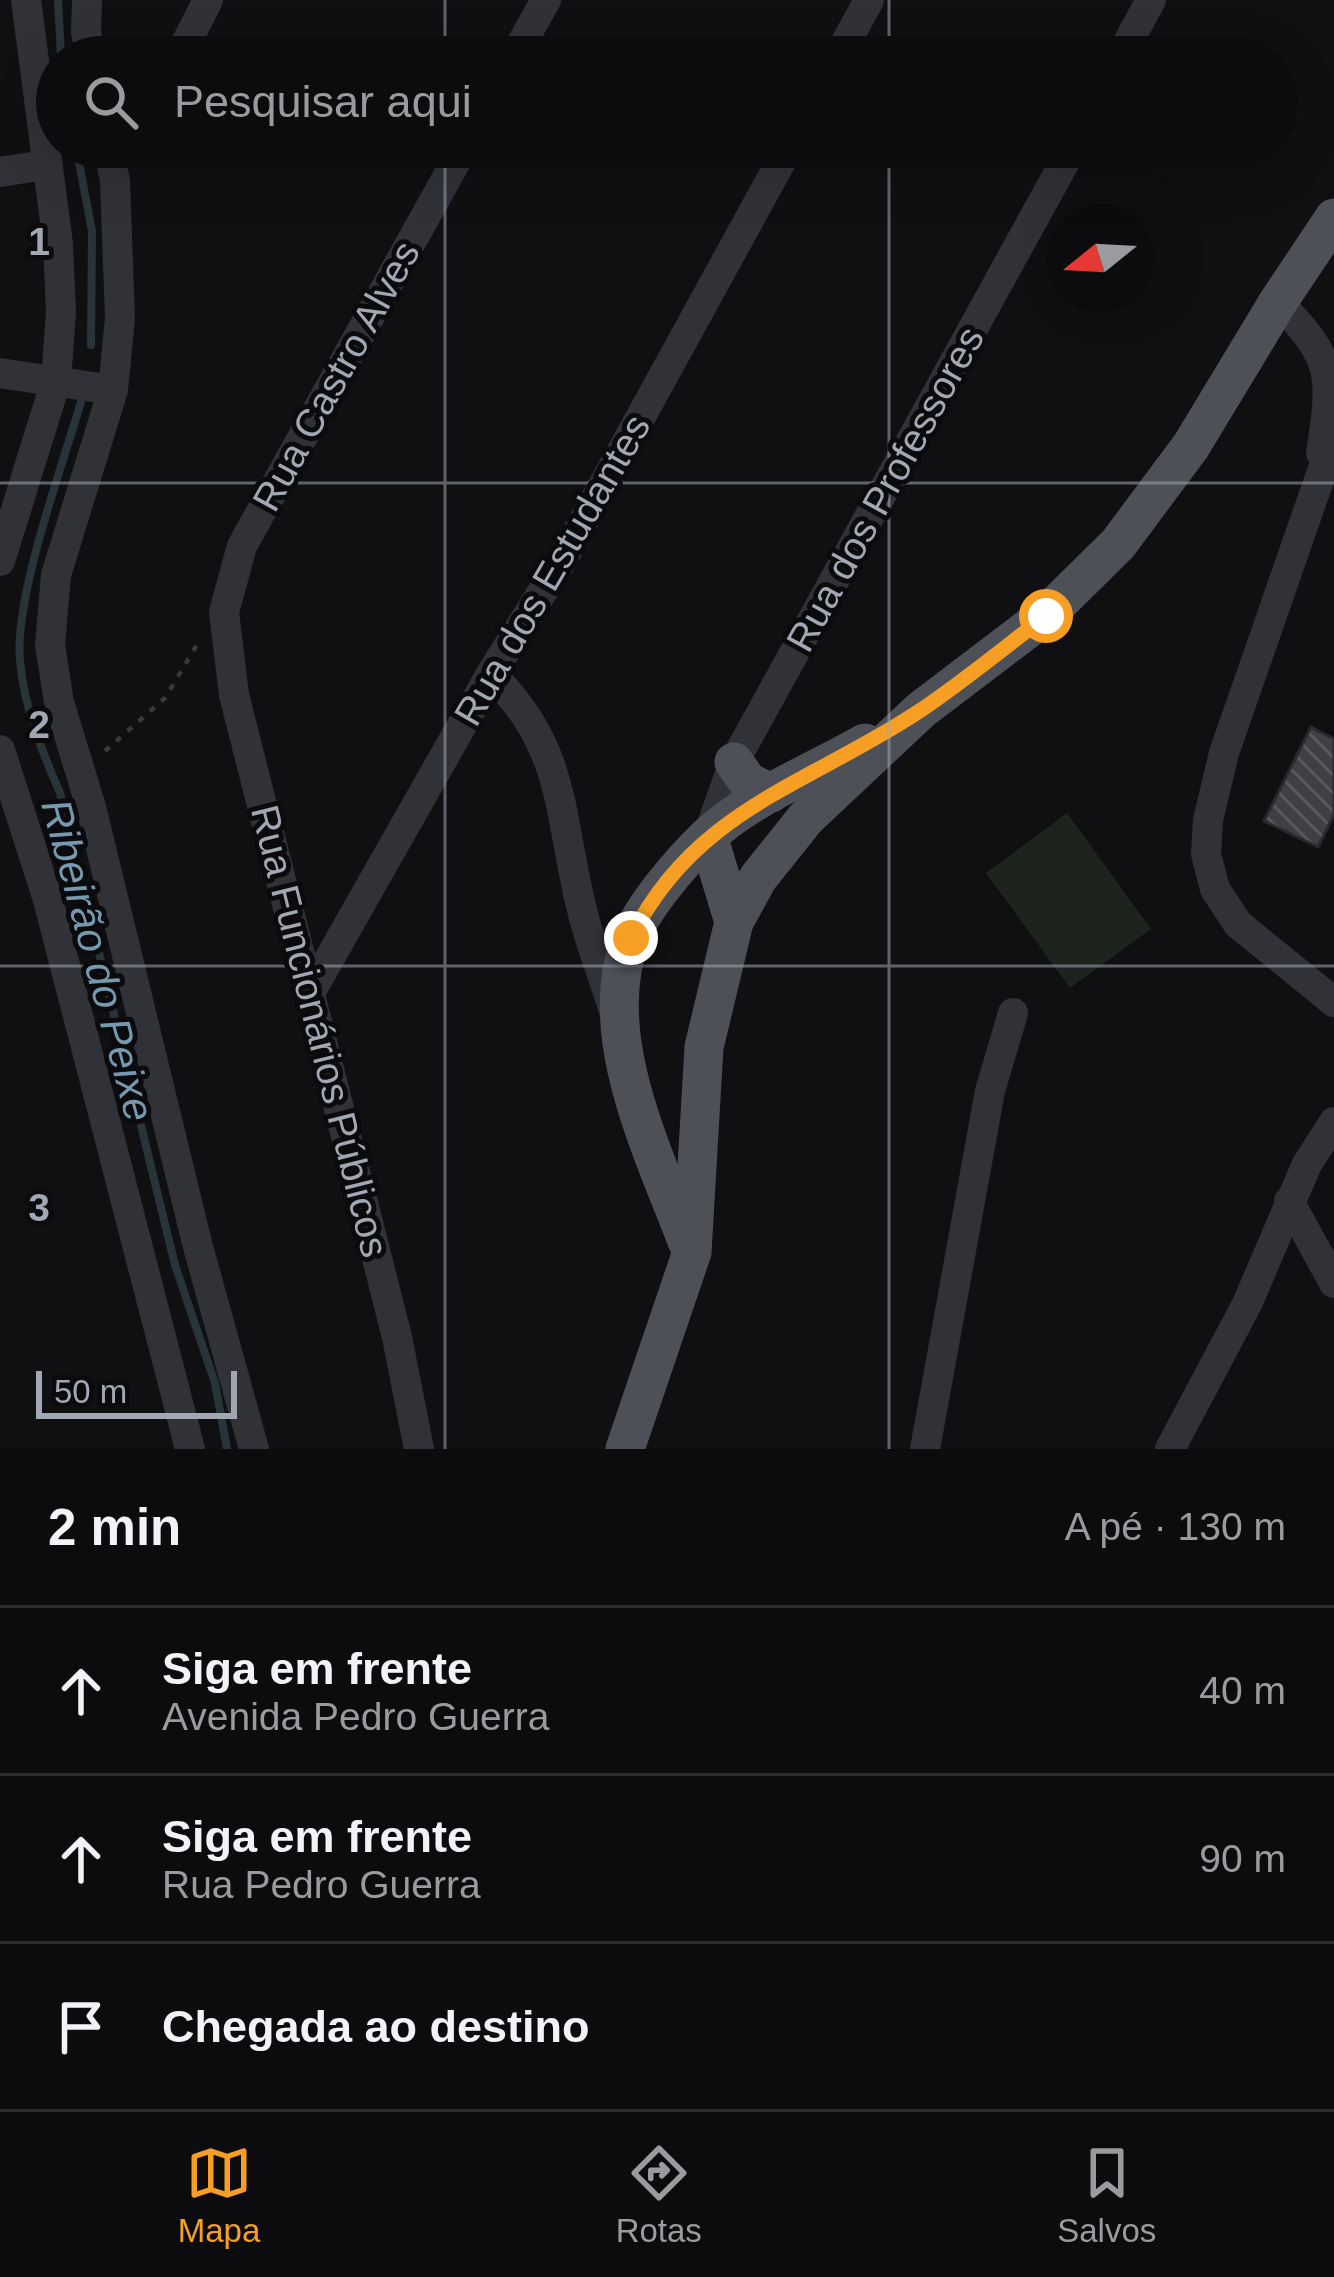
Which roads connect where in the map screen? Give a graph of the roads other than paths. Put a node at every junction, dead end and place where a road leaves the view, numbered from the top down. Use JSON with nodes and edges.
{"nodes":[{"id":1,"x":26,"y":0,"type":"edge"},
{"id":2,"x":87,"y":0,"type":"edge"},
{"id":3,"x":208,"y":0,"type":"edge"},
{"id":4,"x":546,"y":0,"type":"edge"},
{"id":5,"x":869,"y":0,"type":"edge"},
{"id":6,"x":1151,"y":0,"type":"edge"},
{"id":7,"x":90,"y":36,"type":"edge"},
{"id":8,"x":190,"y":36,"type":"edge"},
{"id":9,"x":526,"y":36,"type":"edge"},
{"id":10,"x":849,"y":36,"type":"edge"},
{"id":11,"x":1131,"y":36,"type":"edge"},
{"id":12,"x":36,"y":87,"type":"edge"},
{"id":13,"x":36,"y":166,"type":"edge"},
{"id":14,"x":45,"y":168,"type":"edge"},
{"id":15,"x":113,"y":168,"type":"edge"},
{"id":16,"x":122,"y":168,"type":"edge"},
{"id":17,"x":452,"y":168,"type":"edge"},
{"id":18,"x":777,"y":168,"type":"edge"},
{"id":19,"x":1061,"y":168,"type":"edge"},
{"id":20,"x":0,"y":172,"type":"edge"},
{"id":21,"x":116,"y":181,"type":"junction"},
{"id":22,"x":1331,"y":240,"type":"edge"},
{"id":23,"x":1278,"y":302,"type":"junction"},
{"id":24,"x":0,"y":373,"type":"edge"},
{"id":25,"x":56,"y":381,"type":"junction"},
{"id":26,"x":113,"y":390,"type":"junction"},
{"id":27,"x":1334,"y":437,"type":"edge"},
{"id":28,"x":1314,"y":501,"type":"junction"},
{"id":29,"x":0,"y":561,"type":"edge"},
{"id":30,"x":224,"y":612,"type":"joint"},
{"id":31,"x":491,"y":674,"type":"junction"},
{"id":32,"x":921,"y":710,"type":"junction"},
{"id":33,"x":0,"y":750,"type":"edge"},
{"id":34,"x":734,"y":762,"type":"junction"},
{"id":35,"x":771,"y":793,"type":"junction"},
{"id":36,"x":708,"y":836,"type":"junction"},
{"id":37,"x":583,"y":912,"type":"junction"},
{"id":38,"x":642,"y":915,"type":"junction"},
{"id":39,"x":734,"y":922,"type":"junction"},
{"id":40,"x":311,"y":991,"type":"junction"},
{"id":41,"x":1334,"y":1002,"type":"edge"},
{"id":42,"x":1013,"y":1012,"type":"dead end"},
{"id":43,"x":620,"y":1030,"type":"junction"},
{"id":44,"x":644,"y":1120,"type":"junction"},
{"id":45,"x":1334,"y":1122,"type":"edge"},
{"id":46,"x":698,"y":1125,"type":"junction"},
{"id":47,"x":1289,"y":1201,"type":"junction"},
{"id":48,"x":692,"y":1252,"type":"junction"},
{"id":49,"x":1334,"y":1283,"type":"edge"},
{"id":50,"x":1181,"y":1442,"type":"edge"},
{"id":51,"x":190,"y":1449,"type":"edge"},
{"id":52,"x":254,"y":1449,"type":"edge"},
{"id":53,"x":419,"y":1449,"type":"edge"},
{"id":54,"x":625,"y":1449,"type":"edge"},
{"id":55,"x":925,"y":1449,"type":"edge"}],
"edges":[{"from":1,"to":12,"type":"street"},
{"from":2,"to":7,"type":"street"},
{"from":3,"to":8,"type":"street"},
{"from":4,"to":9,"type":"street"},
{"from":5,"to":10,"type":"street"},
{"from":6,"to":11,"type":"street"},
{"from":13,"to":20,"type":"street"},
{"from":14,"to":25,"type":"street"},
{"from":15,"to":21,"type":"street"},
{"from":16,"to":21,"type":"street"},
{"from":17,"to":30,"type":"street","name":"Rua Castro Alves"},
{"from":18,"to":31,"type":"street","name":"Rua dos Estudantes"},
{"from":19,"to":34,"type":"street","name":"Rua dos Professores"},
{"from":21,"to":26,"type":"street"},
{"from":22,"to":23,"type":"main road"},
{"from":23,"to":28,"type":"street"},
{"from":23,"to":32,"type":"main road"},
{"from":24,"to":25,"type":"street"},
{"from":25,"to":26,"type":"street"},
{"from":25,"to":29,"type":"street"},
{"from":26,"to":52,"type":"street"},
{"from":27,"to":28,"type":"street"},
{"from":28,"to":41,"type":"street"},
{"from":30,"to":40,"type":"street","name":"Rua Funcionários Públicos"},
{"from":31,"to":37,"type":"street"},
{"from":31,"to":40,"type":"street","name":"Rua dos Estudantes"},
{"from":32,"to":35,"type":"main road"},
{"from":32,"to":39,"type":"main road"},
{"from":33,"to":51,"type":"street"},
{"from":34,"to":35,"type":"main road"},
{"from":34,"to":36,"type":"street","name":"Rua dos Professores"},
{"from":35,"to":36,"type":"main road"},
{"from":36,"to":38,"type":"main road"},
{"from":36,"to":39,"type":"main road"},
{"from":37,"to":38,"type":"street"},
{"from":37,"to":43,"type":"street"},
{"from":38,"to":43,"type":"main road"},
{"from":39,"to":46,"type":"main road"},
{"from":40,"to":53,"type":"street","name":"Rua Funcionários Públicos"},
{"from":42,"to":55,"type":"street"},
{"from":43,"to":44,"type":"main road"},
{"from":44,"to":46,"type":"main road"},
{"from":44,"to":48,"type":"main road"},
{"from":45,"to":47,"type":"street"},
{"from":46,"to":48,"type":"main road"},
{"from":47,"to":49,"type":"street"},
{"from":47,"to":50,"type":"street"},
{"from":48,"to":54,"type":"main road"}]}
